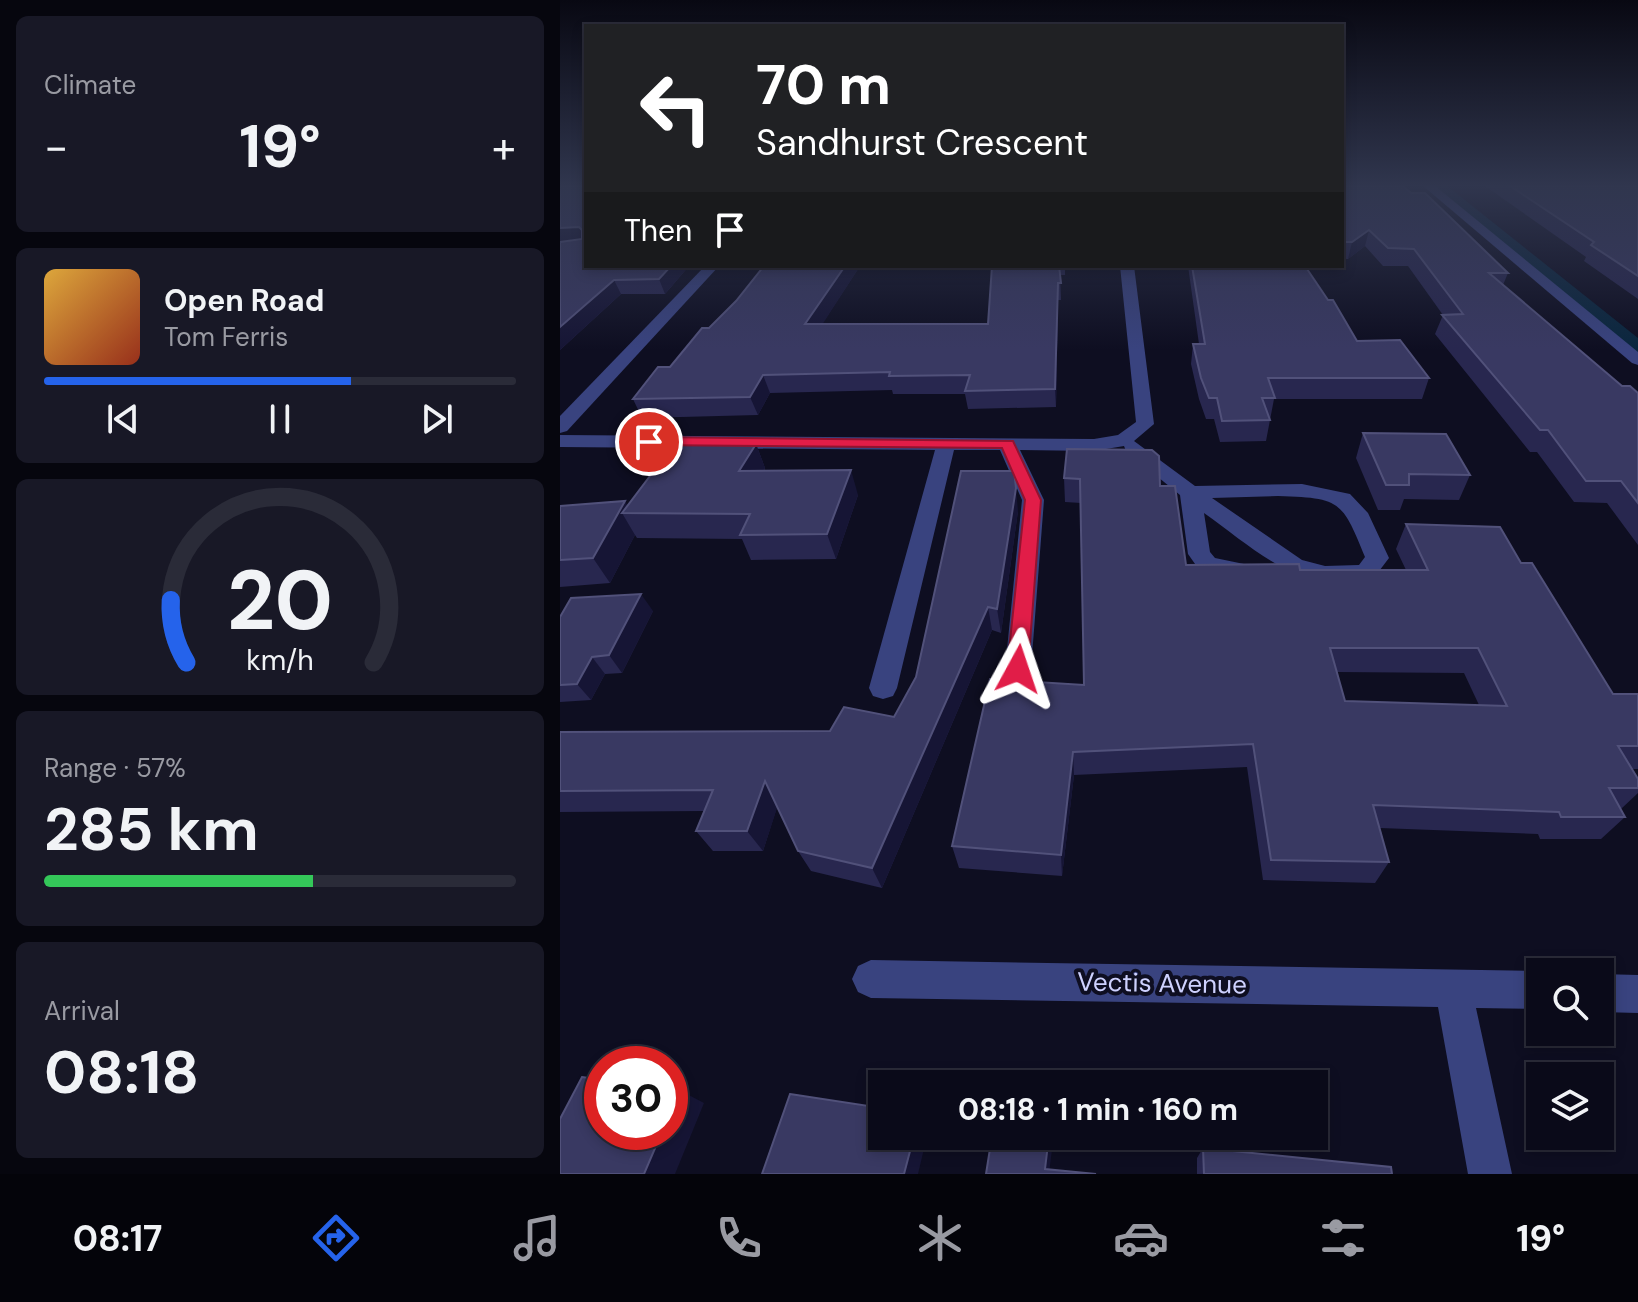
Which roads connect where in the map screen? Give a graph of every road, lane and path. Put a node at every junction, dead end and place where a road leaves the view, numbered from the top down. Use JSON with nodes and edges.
{"nodes":[{"id":1,"x":1493,"y":240,"type":"edge"},
{"id":2,"x":710,"y":268,"type":"edge"},
{"id":3,"x":1127,"y":268,"type":"edge"},
{"id":4,"x":1638,"y":360,"type":"edge"},
{"id":5,"x":560,"y":427,"type":"edge"},
{"id":6,"x":1124,"y":440,"type":"junction"},
{"id":7,"x":560,"y":441,"type":"edge"},
{"id":8,"x":1008,"y":444,"type":"junction"},
{"id":9,"x":946,"y":445,"type":"junction"},
{"id":10,"x":1190,"y":493,"type":"junction"},
{"id":11,"x":1294,"y":566,"type":"junction"},
{"id":12,"x":1018,"y":669,"type":"dead end"},
{"id":13,"x":883,"y":688,"type":"dead end"},
{"id":14,"x":871,"y":979,"type":"dead end"},
{"id":15,"x":1453,"y":987,"type":"junction"},
{"id":16,"x":1526,"y":990,"type":"edge"},
{"id":17,"x":1614,"y":993,"type":"edge"},
{"id":18,"x":1638,"y":994,"type":"edge"},
{"id":19,"x":1490,"y":1174,"type":"edge"}],
"edges":[{"from":1,"to":4,"type":"street"},
{"from":2,"to":5,"type":"street"},
{"from":3,"to":6,"type":"street"},
{"from":6,"to":8,"type":"street"},
{"from":6,"to":10,"type":"street"},
{"from":7,"to":9,"type":"street"},
{"from":8,"to":9,"type":"street"},
{"from":8,"to":12,"type":"street"},
{"from":9,"to":13,"type":"street"},
{"from":10,"to":11,"type":"street"},
{"from":10,"to":11,"type":"street"},
{"from":10,"to":11,"type":"street"},
{"from":14,"to":15,"type":"street","name":"Vectis Avenue"},
{"from":15,"to":16,"type":"street","name":"Vectis Avenue"},
{"from":15,"to":19,"type":"street"},
{"from":17,"to":18,"type":"street"}]}
